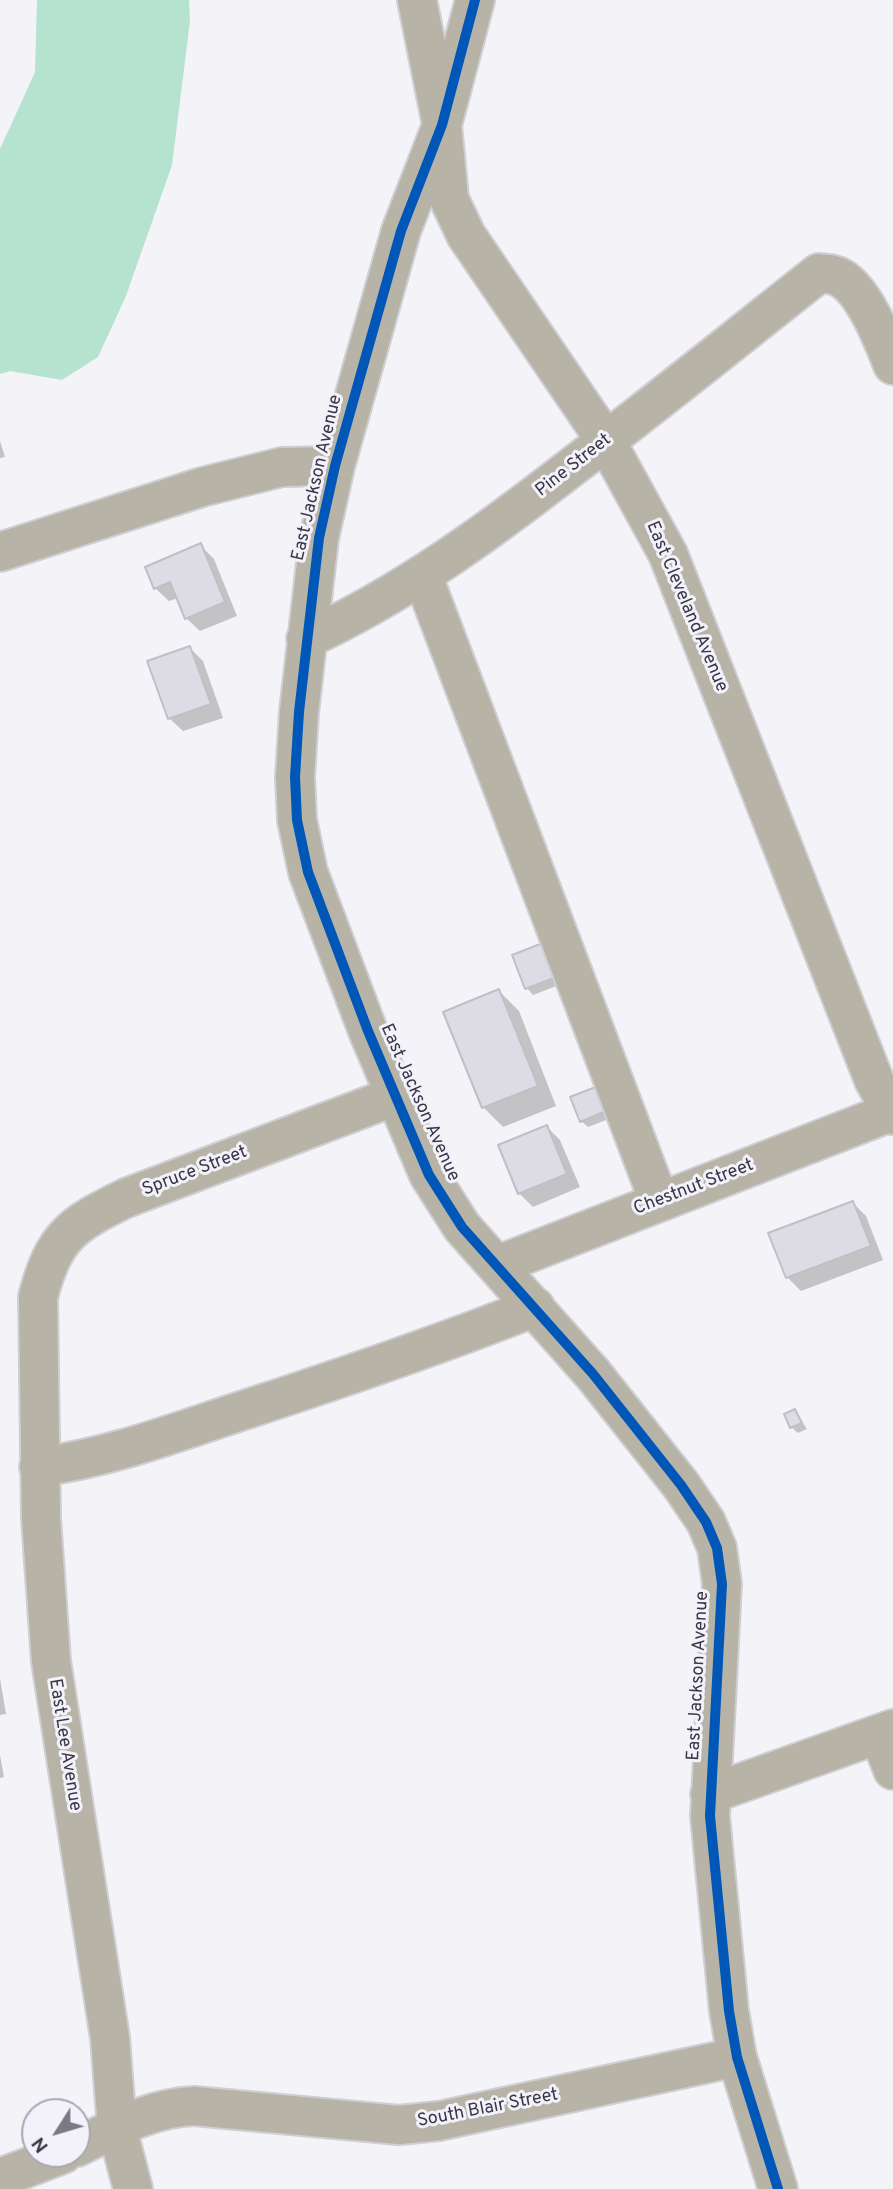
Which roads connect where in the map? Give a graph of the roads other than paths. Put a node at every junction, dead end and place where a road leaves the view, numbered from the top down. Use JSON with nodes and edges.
{"nodes":[{"id":1,"x":417,"y":0,"type":"edge"},
{"id":2,"x":475,"y":0,"type":"edge"},
{"id":3,"x":442,"y":125,"type":"junction"},
{"id":4,"x":893,"y":365,"type":"edge"},
{"id":5,"x":606,"y":441,"type":"junction"},
{"id":6,"x":335,"y":466,"type":"junction"},
{"id":7,"x":0,"y":552,"type":"edge"},
{"id":8,"x":423,"y":577,"type":"junction"},
{"id":9,"x":306,"y":639,"type":"junction"},
{"id":10,"x":395,"y":1096,"type":"junction"},
{"id":11,"x":892,"y":1113,"type":"edge"},
{"id":12,"x":659,"y":1201,"type":"junction"},
{"id":13,"x":498,"y":1265,"type":"junction"},
{"id":14,"x":38,"y":1297,"type":"joint"},
{"id":15,"x":535,"y":1307,"type":"junction"},
{"id":16,"x":39,"y":1467,"type":"junction"},
{"id":17,"x":886,"y":1731,"type":"edge"},
{"id":18,"x":893,"y":1770,"type":"edge"},
{"id":19,"x":710,"y":1794,"type":"junction"},
{"id":20,"x":737,"y":2057,"type":"junction"},
{"id":21,"x":117,"y":2128,"type":"junction"},
{"id":22,"x":91,"y":2140,"type":"edge"},
{"id":23,"x":26,"y":2168,"type":"edge"},
{"id":24,"x":0,"y":2178,"type":"edge"},
{"id":25,"x":133,"y":2189,"type":"edge"},
{"id":26,"x":778,"y":2189,"type":"edge"}],
"edges":[{"from":1,"to":3,"type":"street","name":"East Cleveland Avenue"},
{"from":2,"to":3,"type":"street"},
{"from":3,"to":5,"type":"street","name":"East Cleveland Avenue"},
{"from":3,"to":6,"type":"street","name":"East Jackson Avenue"},
{"from":4,"to":5,"type":"street","name":"Pine Street"},
{"from":5,"to":8,"type":"street","name":"Pine Street"},
{"from":5,"to":11,"type":"street","name":"East Cleveland Avenue"},
{"from":6,"to":7,"type":"street"},
{"from":6,"to":9,"type":"street","name":"East Jackson Avenue"},
{"from":8,"to":9,"type":"street","name":"Pine Street"},
{"from":8,"to":12,"type":"street"},
{"from":9,"to":10,"type":"street","name":"East Jackson Avenue"},
{"from":10,"to":13,"type":"street","name":"East Jackson Avenue"},
{"from":10,"to":14,"type":"street","name":"Spruce Street"},
{"from":11,"to":12,"type":"street","name":"Chestnut Street"},
{"from":12,"to":13,"type":"street","name":"Chestnut Street"},
{"from":13,"to":15,"type":"street","name":"East Jackson Avenue"},
{"from":14,"to":16,"type":"street","name":"East Lee Avenue"},
{"from":15,"to":16,"type":"street"},
{"from":15,"to":19,"type":"street","name":"East Jackson Avenue"},
{"from":16,"to":21,"type":"street","name":"East Lee Avenue"},
{"from":17,"to":18,"type":"street"},
{"from":17,"to":19,"type":"street"},
{"from":19,"to":20,"type":"street","name":"East Jackson Avenue"},
{"from":20,"to":21,"type":"street","name":"South Blair Street"},
{"from":20,"to":26,"type":"street","name":"East Jackson Avenue"},
{"from":21,"to":22,"type":"street","name":"South Blair Street"},
{"from":21,"to":25,"type":"street","name":"East Lee Avenue"},
{"from":23,"to":24,"type":"street"}]}
